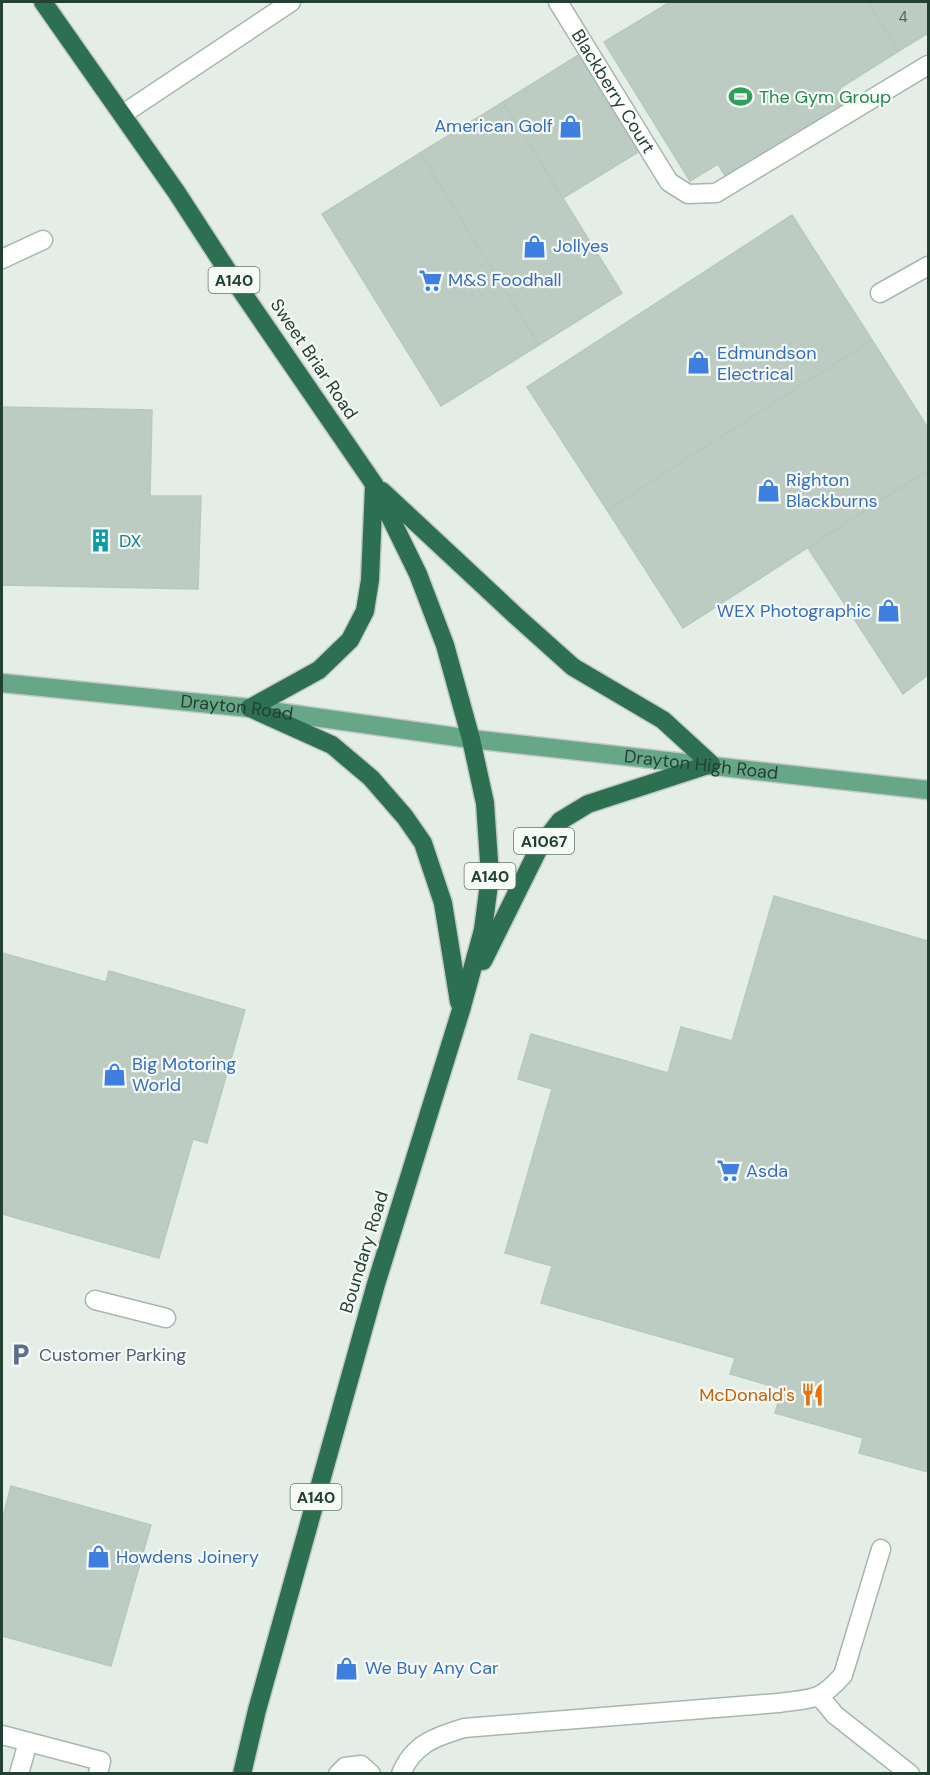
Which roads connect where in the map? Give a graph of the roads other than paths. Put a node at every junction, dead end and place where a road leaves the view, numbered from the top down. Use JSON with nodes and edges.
{"nodes":[{"id":1,"x":43,"y":2,"type":"edge"},
{"id":2,"x":291,"y":2,"type":"edge"},
{"id":3,"x":558,"y":2,"type":"edge"},
{"id":4,"x":928,"y":65,"type":"edge"},
{"id":5,"x":123,"y":114,"type":"junction"},
{"id":6,"x":43,"y":240,"type":"dead end"},
{"id":7,"x":2,"y":259,"type":"edge"},
{"id":8,"x":928,"y":266,"type":"edge"},
{"id":9,"x":880,"y":293,"type":"dead end"},
{"id":10,"x":374,"y":484,"type":"junction"},
{"id":11,"x":2,"y":683,"type":"edge"},
{"id":12,"x":250,"y":708,"type":"junction"},
{"id":13,"x":471,"y":739,"type":"junction"},
{"id":14,"x":711,"y":764,"type":"junction"},
{"id":15,"x":928,"y":790,"type":"edge"},
{"id":16,"x":461,"y":1010,"type":"junction"},
{"id":17,"x":94,"y":1300,"type":"dead end"},
{"id":18,"x":166,"y":1318,"type":"dead end"},
{"id":19,"x":881,"y":1549,"type":"dead end"},
{"id":20,"x":820,"y":1697,"type":"junction"},
{"id":21,"x":2,"y":1735,"type":"edge"},
{"id":22,"x":28,"y":1742,"type":"junction"},
{"id":23,"x":20,"y":1773,"type":"edge"},
{"id":24,"x":98,"y":1773,"type":"edge"},
{"id":25,"x":242,"y":1773,"type":"edge"},
{"id":26,"x":338,"y":1773,"type":"edge"},
{"id":27,"x":371,"y":1773,"type":"edge"},
{"id":28,"x":401,"y":1773,"type":"edge"},
{"id":29,"x":910,"y":1773,"type":"edge"}],
"edges":[{"from":1,"to":5,"type":"highway","name":"Sweet Briar Road","number":"A140"},
{"from":2,"to":5,"type":"street"},
{"from":3,"to":4,"type":"street","name":"Blackberry Court"},
{"from":5,"to":10,"type":"highway","name":"Sweet Briar Road","number":"A140"},
{"from":6,"to":7,"type":"street"},
{"from":8,"to":9,"type":"street"},
{"from":10,"to":12,"type":"highway"},
{"from":10,"to":13,"type":"highway","name":"Sweet Briar Road","number":"A140"},
{"from":10,"to":14,"type":"highway","number":"A140"},
{"from":11,"to":12,"type":"main road","name":"Drayton Road","number":"A1067"},
{"from":12,"to":13,"type":"main road","name":"Drayton Road","number":"A1067"},
{"from":12,"to":16,"type":"highway","number":"A140"},
{"from":13,"to":14,"type":"main road","name":"Drayton High Road","number":"A1067"},
{"from":13,"to":16,"type":"highway","name":"Boundary Road","number":"A140"},
{"from":14,"to":15,"type":"main road","name":"Drayton High Road","number":"A1067"},
{"from":14,"to":16,"type":"highway","number":"A1067"},
{"from":16,"to":25,"type":"highway","name":"Boundary Road","number":"A140"},
{"from":17,"to":18,"type":"street"},
{"from":19,"to":20,"type":"street"},
{"from":20,"to":28,"type":"street"},
{"from":20,"to":29,"type":"street"},
{"from":21,"to":22,"type":"street"},
{"from":22,"to":23,"type":"street"},
{"from":22,"to":24,"type":"street"},
{"from":26,"to":27,"type":"street"}]}
